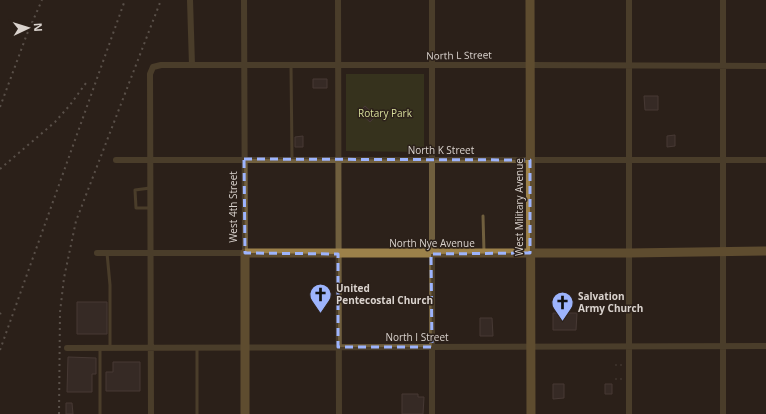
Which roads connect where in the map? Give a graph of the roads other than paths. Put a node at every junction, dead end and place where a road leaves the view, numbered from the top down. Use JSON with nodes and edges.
{"nodes":[{"id":1,"x":190,"y":0,"type":"edge"},
{"id":2,"x":244,"y":0,"type":"edge"},
{"id":3,"x":338,"y":0,"type":"edge"},
{"id":4,"x":432,"y":0,"type":"edge"},
{"id":5,"x":530,"y":0,"type":"edge"},
{"id":6,"x":629,"y":0,"type":"edge"},
{"id":7,"x":723,"y":0,"type":"edge"},
{"id":8,"x":192,"y":65,"type":"junction"},
{"id":9,"x":244,"y":65,"type":"junction"},
{"id":10,"x":530,"y":65,"type":"junction"},
{"id":11,"x":291,"y":66,"type":"junction"},
{"id":12,"x":338,"y":66,"type":"junction"},
{"id":13,"x":432,"y":66,"type":"junction"},
{"id":14,"x":628,"y":66,"type":"junction"},
{"id":15,"x":723,"y":66,"type":"junction"},
{"id":16,"x":766,"y":66,"type":"edge"},
{"id":17,"x":244,"y":159,"type":"junction"},
{"id":18,"x":292,"y":159,"type":"junction"},
{"id":19,"x":338,"y":159,"type":"junction"},
{"id":20,"x":629,"y":159,"type":"junction"},
{"id":21,"x":116,"y":160,"type":"dead end"},
{"id":22,"x":150,"y":160,"type":"junction"},
{"id":23,"x":432,"y":160,"type":"junction"},
{"id":24,"x":530,"y":160,"type":"junction"},
{"id":25,"x":723,"y":160,"type":"junction"},
{"id":26,"x":766,"y":160,"type":"edge"},
{"id":27,"x":150,"y":188,"type":"junction"},
{"id":28,"x":150,"y":208,"type":"junction"},
{"id":29,"x":483,"y":216,"type":"dead end"},
{"id":30,"x":766,"y":251,"type":"edge"},
{"id":31,"x":723,"y":252,"type":"junction"},
{"id":32,"x":107,"y":253,"type":"junction"},
{"id":33,"x":150,"y":253,"type":"junction"},
{"id":34,"x":245,"y":253,"type":"junction"},
{"id":35,"x":484,"y":253,"type":"junction"},
{"id":36,"x":530,"y":253,"type":"junction"},
{"id":37,"x":629,"y":253,"type":"junction"},
{"id":38,"x":97,"y":254,"type":"dead end"},
{"id":39,"x":338,"y":254,"type":"junction"},
{"id":40,"x":431,"y":254,"type":"junction"},
{"id":41,"x":724,"y":346,"type":"junction"},
{"id":42,"x":766,"y":346,"type":"edge"},
{"id":43,"x":100,"y":347,"type":"junction"},
{"id":44,"x":110,"y":347,"type":"junction"},
{"id":45,"x":150,"y":347,"type":"junction"},
{"id":46,"x":197,"y":347,"type":"junction"},
{"id":47,"x":245,"y":347,"type":"junction"},
{"id":48,"x":338,"y":347,"type":"junction"},
{"id":49,"x":432,"y":347,"type":"junction"},
{"id":50,"x":531,"y":347,"type":"junction"},
{"id":51,"x":629,"y":347,"type":"junction"},
{"id":52,"x":68,"y":348,"type":"dead end"},
{"id":53,"x":100,"y":414,"type":"edge"},
{"id":54,"x":151,"y":414,"type":"edge"},
{"id":55,"x":197,"y":414,"type":"edge"},
{"id":56,"x":245,"y":414,"type":"edge"},
{"id":57,"x":338,"y":414,"type":"edge"},
{"id":58,"x":432,"y":414,"type":"edge"},
{"id":59,"x":531,"y":414,"type":"edge"},
{"id":60,"x":629,"y":414,"type":"edge"},
{"id":61,"x":724,"y":414,"type":"edge"}],
"edges":[{"from":1,"to":8,"type":"street"},
{"from":2,"to":9,"type":"street","name":"West 4th Street"},
{"from":3,"to":12,"type":"street"},
{"from":4,"to":13,"type":"street"},
{"from":5,"to":10,"type":"street","name":"West Military Avenue"},
{"from":6,"to":14,"type":"street"},
{"from":7,"to":15,"type":"street"},
{"from":8,"to":9,"type":"street","name":"North L Street"},
{"from":8,"to":22,"type":"street","name":"North L Street"},
{"from":9,"to":11,"type":"street","name":"North L Street"},
{"from":9,"to":17,"type":"street","name":"West 4th Street"},
{"from":10,"to":13,"type":"street","name":"North L Street"},
{"from":10,"to":14,"type":"street","name":"North L Street"},
{"from":10,"to":24,"type":"street","name":"West Military Avenue"},
{"from":11,"to":12,"type":"street","name":"North L Street"},
{"from":11,"to":18,"type":"lane"},
{"from":12,"to":13,"type":"street","name":"North L Street"},
{"from":12,"to":19,"type":"street"},
{"from":13,"to":23,"type":"street"},
{"from":14,"to":15,"type":"street","name":"North L Street"},
{"from":14,"to":20,"type":"street"},
{"from":15,"to":16,"type":"street","name":"North L Street"},
{"from":15,"to":25,"type":"street"},
{"from":17,"to":18,"type":"street","name":"North K Street"},
{"from":17,"to":22,"type":"street","name":"North K Street"},
{"from":17,"to":34,"type":"street","name":"West 4th Street"},
{"from":18,"to":19,"type":"street","name":"North K Street"},
{"from":19,"to":23,"type":"street","name":"North K Street"},
{"from":19,"to":39,"type":"street"},
{"from":20,"to":24,"type":"street","name":"North K Street"},
{"from":20,"to":25,"type":"street","name":"North K Street"},
{"from":20,"to":37,"type":"street"},
{"from":21,"to":22,"type":"street","name":"North K Street"},
{"from":22,"to":27,"type":"street"},
{"from":23,"to":24,"type":"street","name":"North K Street"},
{"from":23,"to":40,"type":"street"},
{"from":24,"to":36,"type":"street","name":"West Military Avenue"},
{"from":25,"to":26,"type":"street","name":"North K Street"},
{"from":25,"to":31,"type":"street"},
{"from":27,"to":28,"type":"street"},
{"from":27,"to":28,"type":"lane"},
{"from":28,"to":33,"type":"street"},
{"from":29,"to":35,"type":"lane"},
{"from":30,"to":31,"type":"street","name":"North Nye Avenue"},
{"from":31,"to":37,"type":"street","name":"North Nye Avenue"},
{"from":31,"to":41,"type":"street"},
{"from":32,"to":33,"type":"street","name":"North Nye Avenue"},
{"from":32,"to":38,"type":"street","name":"North Nye Avenue"},
{"from":32,"to":44,"type":"lane"},
{"from":33,"to":34,"type":"street","name":"North Nye Avenue"},
{"from":33,"to":45,"type":"street"},
{"from":34,"to":39,"type":"street","name":"North Nye Avenue"},
{"from":34,"to":47,"type":"street","name":"West 4th Street"},
{"from":35,"to":36,"type":"street","name":"North Nye Avenue"},
{"from":35,"to":40,"type":"street","name":"North Nye Avenue"},
{"from":36,"to":37,"type":"street","name":"North Nye Avenue"},
{"from":36,"to":50,"type":"street","name":"West Military Avenue"},
{"from":37,"to":51,"type":"street"},
{"from":39,"to":40,"type":"street","name":"North Nye Avenue"},
{"from":39,"to":48,"type":"street"},
{"from":40,"to":49,"type":"street"},
{"from":41,"to":42,"type":"street","name":"North I Street"},
{"from":41,"to":51,"type":"street","name":"North I Street"},
{"from":41,"to":61,"type":"street"},
{"from":43,"to":44,"type":"street","name":"North I Street"},
{"from":43,"to":52,"type":"street","name":"North I Street"},
{"from":43,"to":53,"type":"lane"},
{"from":44,"to":45,"type":"street","name":"North I Street"},
{"from":45,"to":46,"type":"street","name":"North I Street"},
{"from":45,"to":54,"type":"street"},
{"from":46,"to":47,"type":"street","name":"North I Street"},
{"from":46,"to":55,"type":"lane"},
{"from":47,"to":48,"type":"street","name":"North I Street"},
{"from":47,"to":56,"type":"street","name":"West 4th Street"},
{"from":48,"to":49,"type":"street","name":"North I Street"},
{"from":48,"to":57,"type":"street"},
{"from":49,"to":50,"type":"street","name":"North I Street"},
{"from":49,"to":58,"type":"street"},
{"from":50,"to":51,"type":"street","name":"North I Street"},
{"from":50,"to":59,"type":"street","name":"West Military Avenue"},
{"from":51,"to":60,"type":"street"}]}
